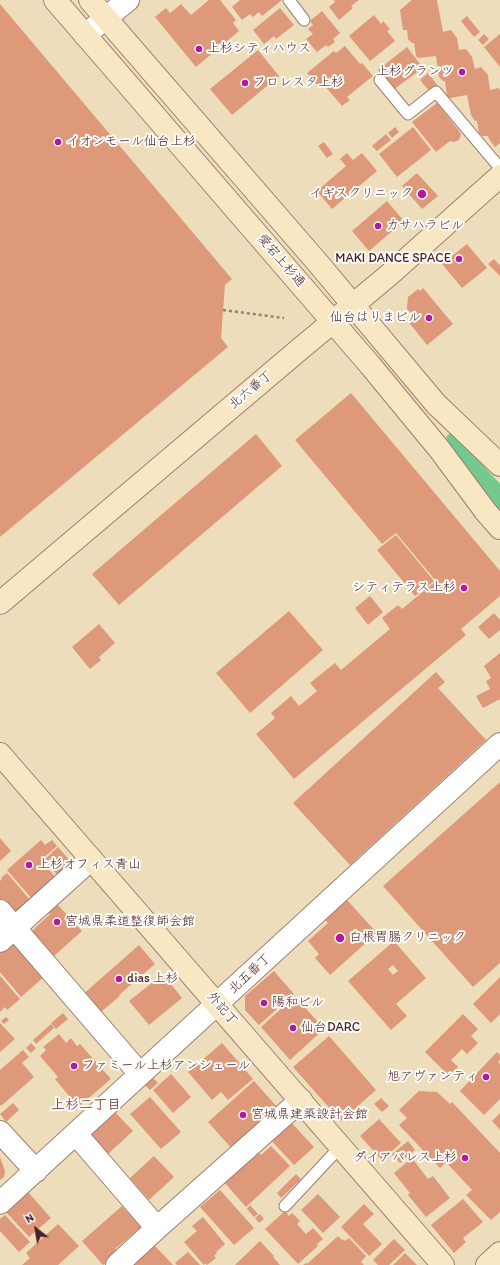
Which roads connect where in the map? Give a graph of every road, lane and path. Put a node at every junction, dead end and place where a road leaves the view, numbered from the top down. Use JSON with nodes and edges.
{"nodes":[{"id":1,"x":55,"y":0,"type":"edge"},
{"id":2,"x":90,"y":0,"type":"edge"},
{"id":3,"x":128,"y":0,"type":"edge"},
{"id":4,"x":289,"y":0,"type":"edge"},
{"id":5,"x":106,"y":18,"type":"junction"},
{"id":6,"x":304,"y":20,"type":"dead end"},
{"id":7,"x":85,"y":35,"type":"junction"},
{"id":8,"x":380,"y":80,"type":"dead end"},
{"id":9,"x":500,"y":168,"type":"edge"},
{"id":10,"x":500,"y":176,"type":"edge"},
{"id":11,"x":353,"y":304,"type":"junction"},
{"id":12,"x":223,"y":310,"type":"dead end"},
{"id":13,"x":284,"y":318,"type":"dead end"},
{"id":14,"x":333,"y":321,"type":"junction"},
{"id":15,"x":500,"y":465,"type":"edge"},
{"id":16,"x":500,"y":528,"type":"edge"},
{"id":17,"x":0,"y":603,"type":"edge"},
{"id":18,"x":500,"y":744,"type":"edge"},
{"id":19,"x":0,"y":754,"type":"edge"},
{"id":20,"x":91,"y":859,"type":"junction"},
{"id":21,"x":0,"y":911,"type":"edge"},
{"id":22,"x":7,"y":934,"type":"edge"},
{"id":23,"x":217,"y":1004,"type":"junction"},
{"id":24,"x":140,"y":1074,"type":"junction"},
{"id":25,"x":301,"y":1100,"type":"junction"},
{"id":26,"x":0,"y":1132,"type":"edge"},
{"id":27,"x":76,"y":1134,"type":"junction"},
{"id":28,"x":340,"y":1147,"type":"junction"},
{"id":29,"x":36,"y":1171,"type":"junction"},
{"id":30,"x":0,"y":1203,"type":"edge"},
{"id":31,"x":286,"y":1206,"type":"dead end"},
{"id":32,"x":157,"y":1228,"type":"junction"},
{"id":33,"x":500,"y":1253,"type":"edge"},
{"id":34,"x":118,"y":1265,"type":"edge"},
{"id":35,"x":443,"y":1265,"type":"edge"},
{"id":36,"x":487,"y":1265,"type":"edge"}],
"edges":[{"from":1,"to":7,"type":"street","name":"愛宕上杉通"},
{"from":2,"to":5,"type":"street","name":"愛宕上杉通"},
{"from":3,"to":5,"type":"street"},
{"from":4,"to":6,"type":"lane"},
{"from":5,"to":7,"type":"street"},
{"from":5,"to":11,"type":"street","name":"愛宕上杉通"},
{"from":7,"to":14,"type":"street","name":"愛宕上杉通"},
{"from":8,"to":9,"type":"lane"},
{"from":10,"to":11,"type":"street","name":"北六番丁"},
{"from":11,"to":14,"type":"street","name":"北六番丁"},
{"from":11,"to":15,"type":"street","name":"愛宕上杉通"},
{"from":12,"to":13,"type":"path"},
{"from":14,"to":16,"type":"street","name":"愛宕上杉通"},
{"from":14,"to":17,"type":"street","name":"北六番丁"},
{"from":18,"to":23,"type":"street","name":"北五番丁"},
{"from":19,"to":20,"type":"street","name":"外記丁"},
{"from":20,"to":22,"type":"street"},
{"from":20,"to":23,"type":"street","name":"外記丁"},
{"from":21,"to":22,"type":"street"},
{"from":22,"to":24,"type":"street"},
{"from":23,"to":24,"type":"street","name":"北五番丁"},
{"from":23,"to":25,"type":"street","name":"外記丁"},
{"from":24,"to":27,"type":"street","name":"北五番丁"},
{"from":25,"to":28,"type":"street","name":"外記丁"},
{"from":25,"to":32,"type":"street"},
{"from":26,"to":29,"type":"street"},
{"from":27,"to":29,"type":"street","name":"北五番丁"},
{"from":27,"to":32,"type":"street"},
{"from":28,"to":31,"type":"lane"},
{"from":28,"to":35,"type":"street","name":"外記丁"},
{"from":29,"to":30,"type":"street","name":"北五番丁"},
{"from":32,"to":34,"type":"street"},
{"from":33,"to":36,"type":"street"}]}
